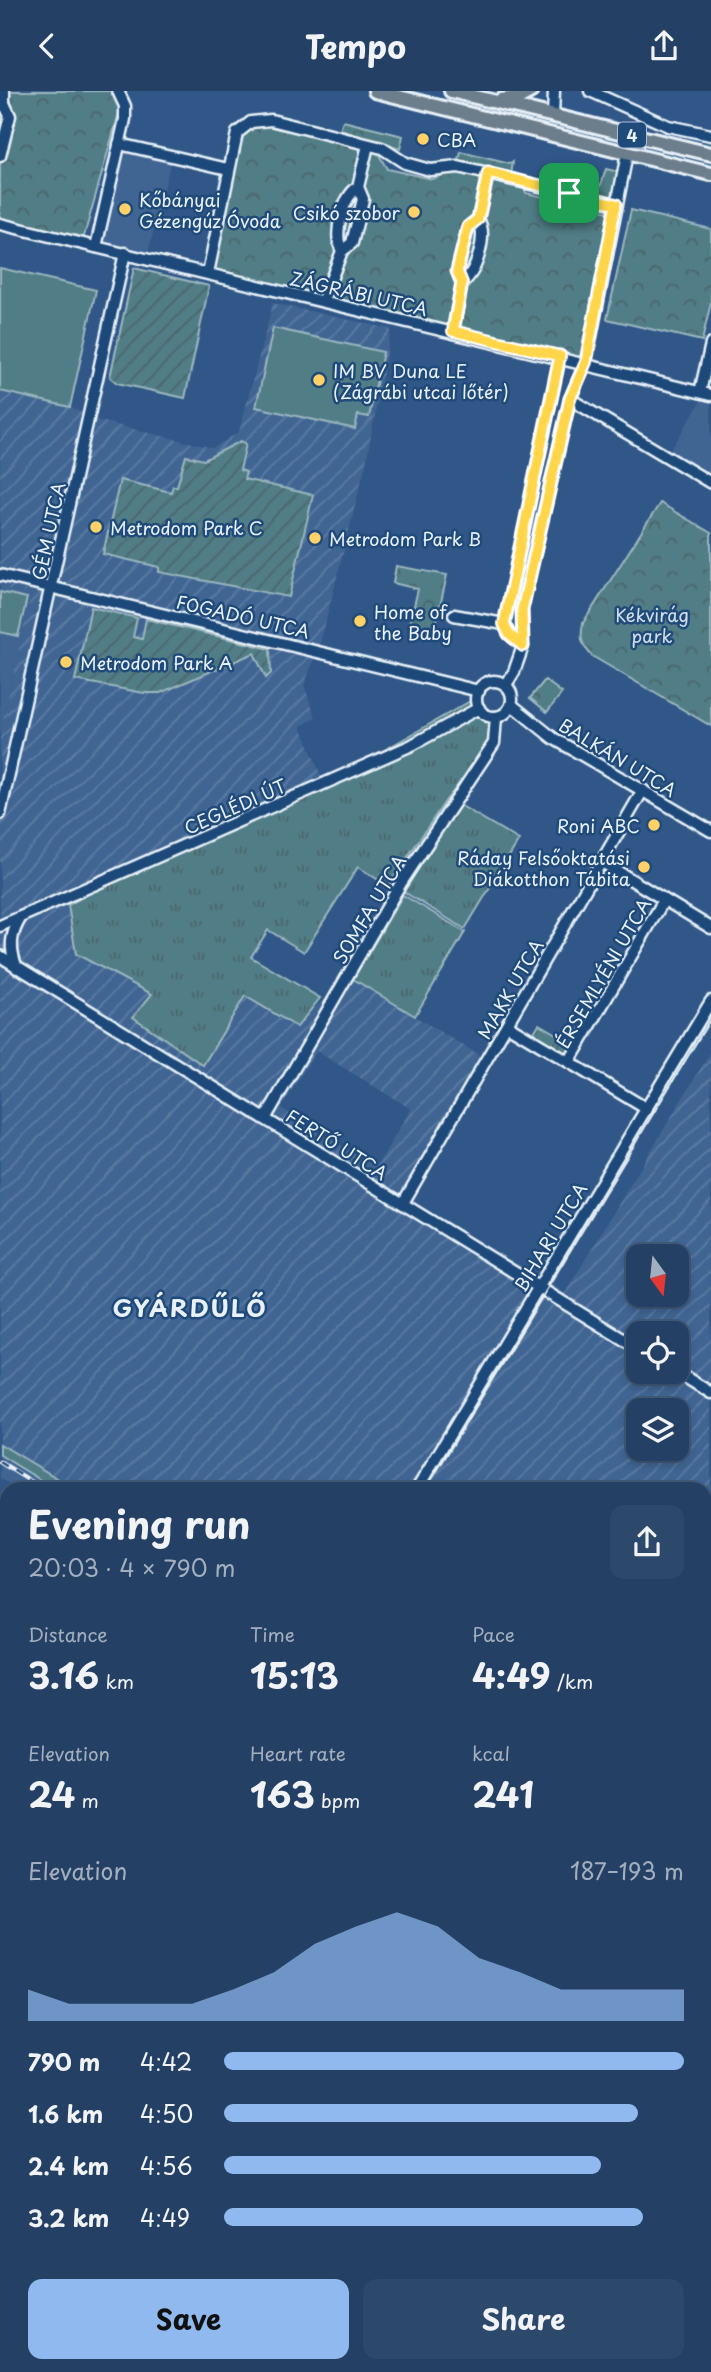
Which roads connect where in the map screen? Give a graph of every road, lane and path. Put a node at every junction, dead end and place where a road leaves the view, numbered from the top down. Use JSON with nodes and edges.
{"nodes":[{"id":1,"x":4,"y":91,"type":"edge"},
{"id":2,"x":118,"y":91,"type":"edge"},
{"id":3,"x":376,"y":91,"type":"edge"},
{"id":4,"x":451,"y":91,"type":"edge"},
{"id":5,"x":531,"y":91,"type":"edge"},
{"id":6,"x":554,"y":91,"type":"edge"},
{"id":7,"x":590,"y":91,"type":"edge"},
{"id":8,"x":489,"y":100,"type":"junction"},
{"id":9,"x":2,"y":104,"type":"edge"},
{"id":10,"x":553,"y":116,"type":"junction"},
{"id":11,"x":530,"y":128,"type":"junction"},
{"id":12,"x":558,"y":135,"type":"junction"},
{"id":13,"x":711,"y":135,"type":"edge"},
{"id":14,"x":119,"y":144,"type":"junction"},
{"id":15,"x":368,"y":145,"type":"junction"},
{"id":16,"x":627,"y":154,"type":"junction"},
{"id":17,"x":711,"y":154,"type":"edge"},
{"id":18,"x":0,"y":156,"type":"edge"},
{"id":19,"x":228,"y":169,"type":"junction"},
{"id":20,"x":488,"y":173,"type":"junction"},
{"id":21,"x":711,"y":174,"type":"edge"},
{"id":22,"x":358,"y":187,"type":"junction"},
{"id":23,"x":616,"y":204,"type":"junction"},
{"id":24,"x":478,"y":219,"type":"junction"},
{"id":25,"x":0,"y":224,"type":"edge"},
{"id":26,"x":96,"y":247,"type":"junction"},
{"id":27,"x":342,"y":251,"type":"junction"},
{"id":28,"x":125,"y":253,"type":"junction"},
{"id":29,"x":208,"y":273,"type":"junction"},
{"id":30,"x":462,"y":283,"type":"junction"},
{"id":31,"x":323,"y":300,"type":"junction"},
{"id":32,"x":453,"y":331,"type":"junction"},
{"id":33,"x":711,"y":344,"type":"edge"},
{"id":34,"x":560,"y":356,"type":"junction"},
{"id":35,"x":586,"y":362,"type":"junction"},
{"id":36,"x":700,"y":392,"type":"junction"},
{"id":37,"x":711,"y":395,"type":"edge"},
{"id":38,"x":570,"y":399,"type":"junction"},
{"id":39,"x":711,"y":483,"type":"edge"},
{"id":40,"x":0,"y":575,"type":"edge"},
{"id":41,"x":51,"y":587,"type":"junction"},
{"id":42,"x":454,"y":615,"type":"dead end"},
{"id":43,"x":504,"y":624,"type":"junction"},
{"id":44,"x":523,"y":646,"type":"junction"},
{"id":45,"x":506,"y":685,"type":"junction"},
{"id":46,"x":479,"y":691,"type":"junction"},
{"id":47,"x":512,"y":705,"type":"junction"},
{"id":48,"x":479,"y":708,"type":"junction"},
{"id":49,"x":496,"y":717,"type":"junction"},
{"id":50,"x":643,"y":790,"type":"junction"},
{"id":51,"x":0,"y":814,"type":"edge"},
{"id":52,"x":711,"y":831,"type":"edge"},
{"id":53,"x":602,"y":862,"type":"junction"},
{"id":54,"x":664,"y":899,"type":"junction"},
{"id":55,"x":21,"y":917,"type":"junction"},
{"id":56,"x":0,"y":926,"type":"edge"},
{"id":57,"x":711,"y":928,"type":"edge"},
{"id":58,"x":0,"y":956,"type":"edge"},
{"id":59,"x":18,"y":968,"type":"junction"},
{"id":60,"x":711,"y":1001,"type":"edge"},
{"id":61,"x":507,"y":1025,"type":"junction"},
{"id":62,"x":569,"y":1062,"type":"junction"},
{"id":63,"x":647,"y":1109,"type":"junction"},
{"id":64,"x":265,"y":1119,"type":"junction"},
{"id":65,"x":403,"y":1203,"type":"junction"},
{"id":66,"x":537,"y":1288,"type":"junction"},
{"id":67,"x":626,"y":1341,"type":"edge"},
{"id":68,"x":689,"y":1379,"type":"edge"},
{"id":69,"x":711,"y":1393,"type":"edge"},
{"id":70,"x":421,"y":1482,"type":"edge"}],
"edges":[{"from":1,"to":9,"type":"street"},
{"from":2,"to":14,"type":"street"},
{"from":3,"to":11,"type":"main road","number":"4"},
{"from":4,"to":8,"type":"main road","number":"4"},
{"from":5,"to":8,"type":"main road"},
{"from":6,"to":10,"type":"street"},
{"from":7,"to":13,"type":"street"},
{"from":8,"to":10,"type":"main road","number":"4"},
{"from":9,"to":18,"type":"street"},
{"from":10,"to":11,"type":"main road"},
{"from":10,"to":12,"type":"main road"},
{"from":10,"to":17,"type":"main road","number":"4"},
{"from":11,"to":12,"type":"main road","number":"4"},
{"from":12,"to":16,"type":"main road","number":"4"},
{"from":14,"to":19,"type":"street"},
{"from":14,"to":26,"type":"street"},
{"from":15,"to":19,"type":"street"},
{"from":15,"to":20,"type":"street"},
{"from":15,"to":22,"type":"street"},
{"from":16,"to":21,"type":"main road","number":"4"},
{"from":16,"to":23,"type":"street"},
{"from":19,"to":29,"type":"street"},
{"from":20,"to":23,"type":"street"},
{"from":20,"to":24,"type":"street"},
{"from":22,"to":27,"type":"street"},
{"from":22,"to":27,"type":"street"},
{"from":23,"to":35,"type":"street"},
{"from":24,"to":30,"type":"street"},
{"from":24,"to":30,"type":"street"},
{"from":25,"to":26,"type":"street","name":"ZÁGRÁBI UTCA"},
{"from":26,"to":28,"type":"street","name":"ZÁGRÁBI UTCA"},
{"from":27,"to":31,"type":"street"},
{"from":28,"to":29,"type":"street","name":"ZÁGRÁBI UTCA"},
{"from":28,"to":41,"type":"street","name":"GÉM UTCA"},
{"from":29,"to":31,"type":"street","name":"ZÁGRÁBI UTCA"},
{"from":30,"to":32,"type":"street"},
{"from":31,"to":32,"type":"street","name":"ZÁGRÁBI UTCA"},
{"from":32,"to":34,"type":"street","name":"ZÁGRÁBI UTCA"},
{"from":33,"to":36,"type":"street"},
{"from":34,"to":35,"type":"street","name":"ZÁGRÁBI UTCA"},
{"from":34,"to":43,"type":"street"},
{"from":35,"to":36,"type":"street","name":"ZÁGRÁBI UTCA"},
{"from":35,"to":38,"type":"street"},
{"from":36,"to":37,"type":"street","name":"ZÁGRÁBI UTCA"},
{"from":38,"to":39,"type":"street"},
{"from":38,"to":44,"type":"street"},
{"from":40,"to":41,"type":"street","name":"FOGADÓ UTCA"},
{"from":41,"to":46,"type":"street","name":"FOGADÓ UTCA"},
{"from":41,"to":51,"type":"street","name":"GÉM UTCA"},
{"from":42,"to":43,"type":"street"},
{"from":43,"to":44,"type":"street"},
{"from":44,"to":45,"type":"street"},
{"from":45,"to":46,"type":"street"},
{"from":45,"to":47,"type":"street"},
{"from":46,"to":48,"type":"street"},
{"from":47,"to":49,"type":"street"},
{"from":47,"to":50,"type":"street","name":"BALKÁN UTCA"},
{"from":48,"to":49,"type":"street"},
{"from":48,"to":55,"type":"street","name":"CEGLÉDI ÚT"},
{"from":49,"to":64,"type":"street","name":"SOMFA UTCA"},
{"from":50,"to":52,"type":"street","name":"BALKÁN UTCA"},
{"from":50,"to":53,"type":"street","name":"MAKK UTCA"},
{"from":53,"to":54,"type":"street"},
{"from":53,"to":61,"type":"street","name":"MAKK UTCA"},
{"from":54,"to":57,"type":"street"},
{"from":54,"to":62,"type":"street","name":"ÉRSEMLYÉNI UTCA"},
{"from":55,"to":56,"type":"street","name":"CEGLÉDI ÚT"},
{"from":55,"to":59,"type":"street"},
{"from":58,"to":59,"type":"street","name":"FERTŐ UTCA"},
{"from":59,"to":64,"type":"street","name":"FERTŐ UTCA"},
{"from":60,"to":63,"type":"street","name":"BIHARI UTCA"},
{"from":61,"to":62,"type":"street"},
{"from":61,"to":65,"type":"street","name":"MAKK UTCA"},
{"from":62,"to":63,"type":"street"},
{"from":63,"to":66,"type":"street","name":"BIHARI UTCA"},
{"from":64,"to":65,"type":"street","name":"FERTŐ UTCA"},
{"from":65,"to":66,"type":"street","name":"FERTŐ UTCA"},
{"from":66,"to":67,"type":"street","name":"FERTŐ UTCA"},
{"from":66,"to":70,"type":"street","name":"BIHARI UTCA"},
{"from":68,"to":69,"type":"street"}]}
